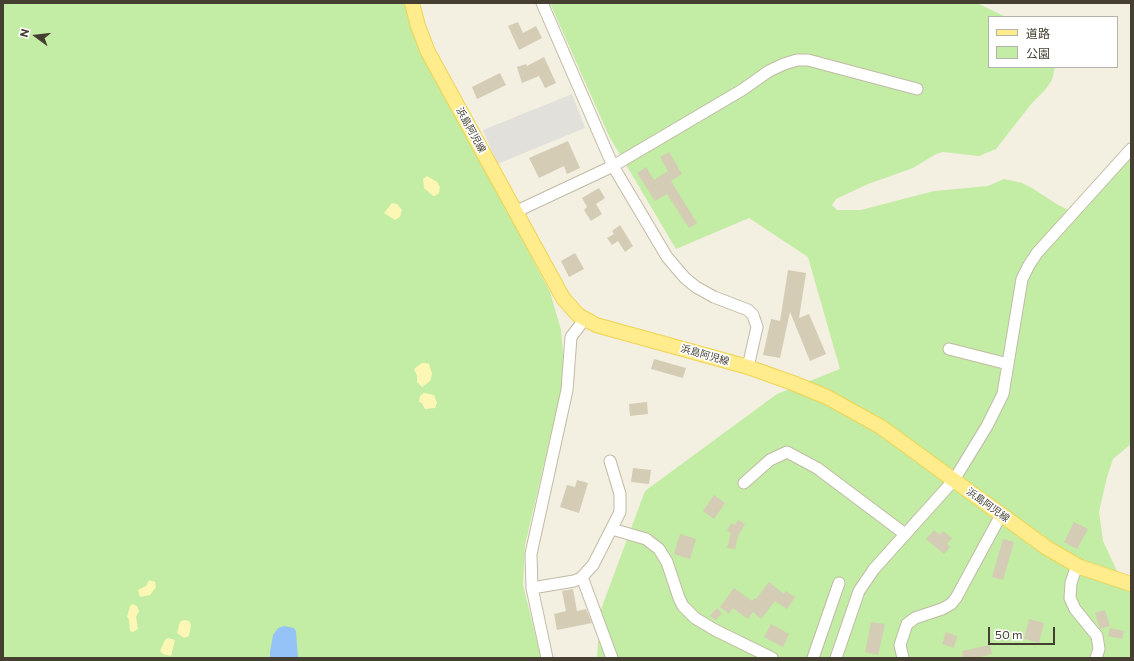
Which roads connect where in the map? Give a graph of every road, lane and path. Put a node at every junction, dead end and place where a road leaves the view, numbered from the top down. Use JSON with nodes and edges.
{"nodes":[{"id":1,"x":412,"y":3,"type":"edge"},
{"id":2,"x":542,"y":3,"type":"edge"},
{"id":3,"x":917,"y":89,"type":"dead end"},
{"id":4,"x":1131,"y":149,"type":"edge"},
{"id":5,"x":613,"y":166,"type":"junction"},
{"id":6,"x":516,"y":212,"type":"junction"},
{"id":7,"x":584,"y":320,"type":"junction"},
{"id":8,"x":949,"y":349,"type":"dead end"},
{"id":9,"x":1008,"y":364,"type":"junction"},
{"id":10,"x":748,"y":367,"type":"junction"},
{"id":11,"x":610,"y":461,"type":"dead end"},
{"id":12,"x":954,"y":480,"type":"junction"},
{"id":13,"x":744,"y":483,"type":"dead end"},
{"id":14,"x":1001,"y":515,"type":"junction"},
{"id":15,"x":612,"y":529,"type":"junction"},
{"id":16,"x":905,"y":534,"type":"junction"},
{"id":17,"x":1077,"y":565,"type":"junction"},
{"id":18,"x":582,"y":577,"type":"junction"},
{"id":19,"x":839,"y":583,"type":"dead end"},
{"id":20,"x":1131,"y":584,"type":"edge"},
{"id":21,"x":532,"y":588,"type":"junction"},
{"id":22,"x":547,"y":658,"type":"edge"},
{"id":23,"x":612,"y":658,"type":"edge"},
{"id":24,"x":772,"y":658,"type":"edge"},
{"id":25,"x":813,"y":658,"type":"edge"},
{"id":26,"x":836,"y":658,"type":"edge"},
{"id":27,"x":903,"y":658,"type":"edge"},
{"id":28,"x":1096,"y":658,"type":"edge"}],
"edges":[{"from":1,"to":6,"type":"main road","name":"浜島阿児線"},
{"from":2,"to":5,"type":"street"},
{"from":3,"to":5,"type":"street"},
{"from":4,"to":9,"type":"street"},
{"from":5,"to":6,"type":"street"},
{"from":5,"to":10,"type":"street"},
{"from":6,"to":7,"type":"main road","name":"浜島阿児線"},
{"from":7,"to":10,"type":"main road","name":"浜島阿児線"},
{"from":7,"to":21,"type":"street"},
{"from":8,"to":9,"type":"street"},
{"from":9,"to":12,"type":"street"},
{"from":10,"to":12,"type":"main road","name":"浜島阿児線"},
{"from":11,"to":15,"type":"street"},
{"from":12,"to":14,"type":"main road","name":"浜島阿児線"},
{"from":12,"to":16,"type":"street"},
{"from":13,"to":16,"type":"street"},
{"from":14,"to":17,"type":"main road","name":"浜島阿児線"},
{"from":14,"to":27,"type":"street"},
{"from":15,"to":18,"type":"street"},
{"from":15,"to":24,"type":"street"},
{"from":16,"to":26,"type":"street"},
{"from":17,"to":20,"type":"main road","name":"浜島阿児線"},
{"from":17,"to":28,"type":"street"},
{"from":18,"to":21,"type":"street"},
{"from":18,"to":23,"type":"street"},
{"from":19,"to":25,"type":"street"},
{"from":21,"to":22,"type":"street"}]}
